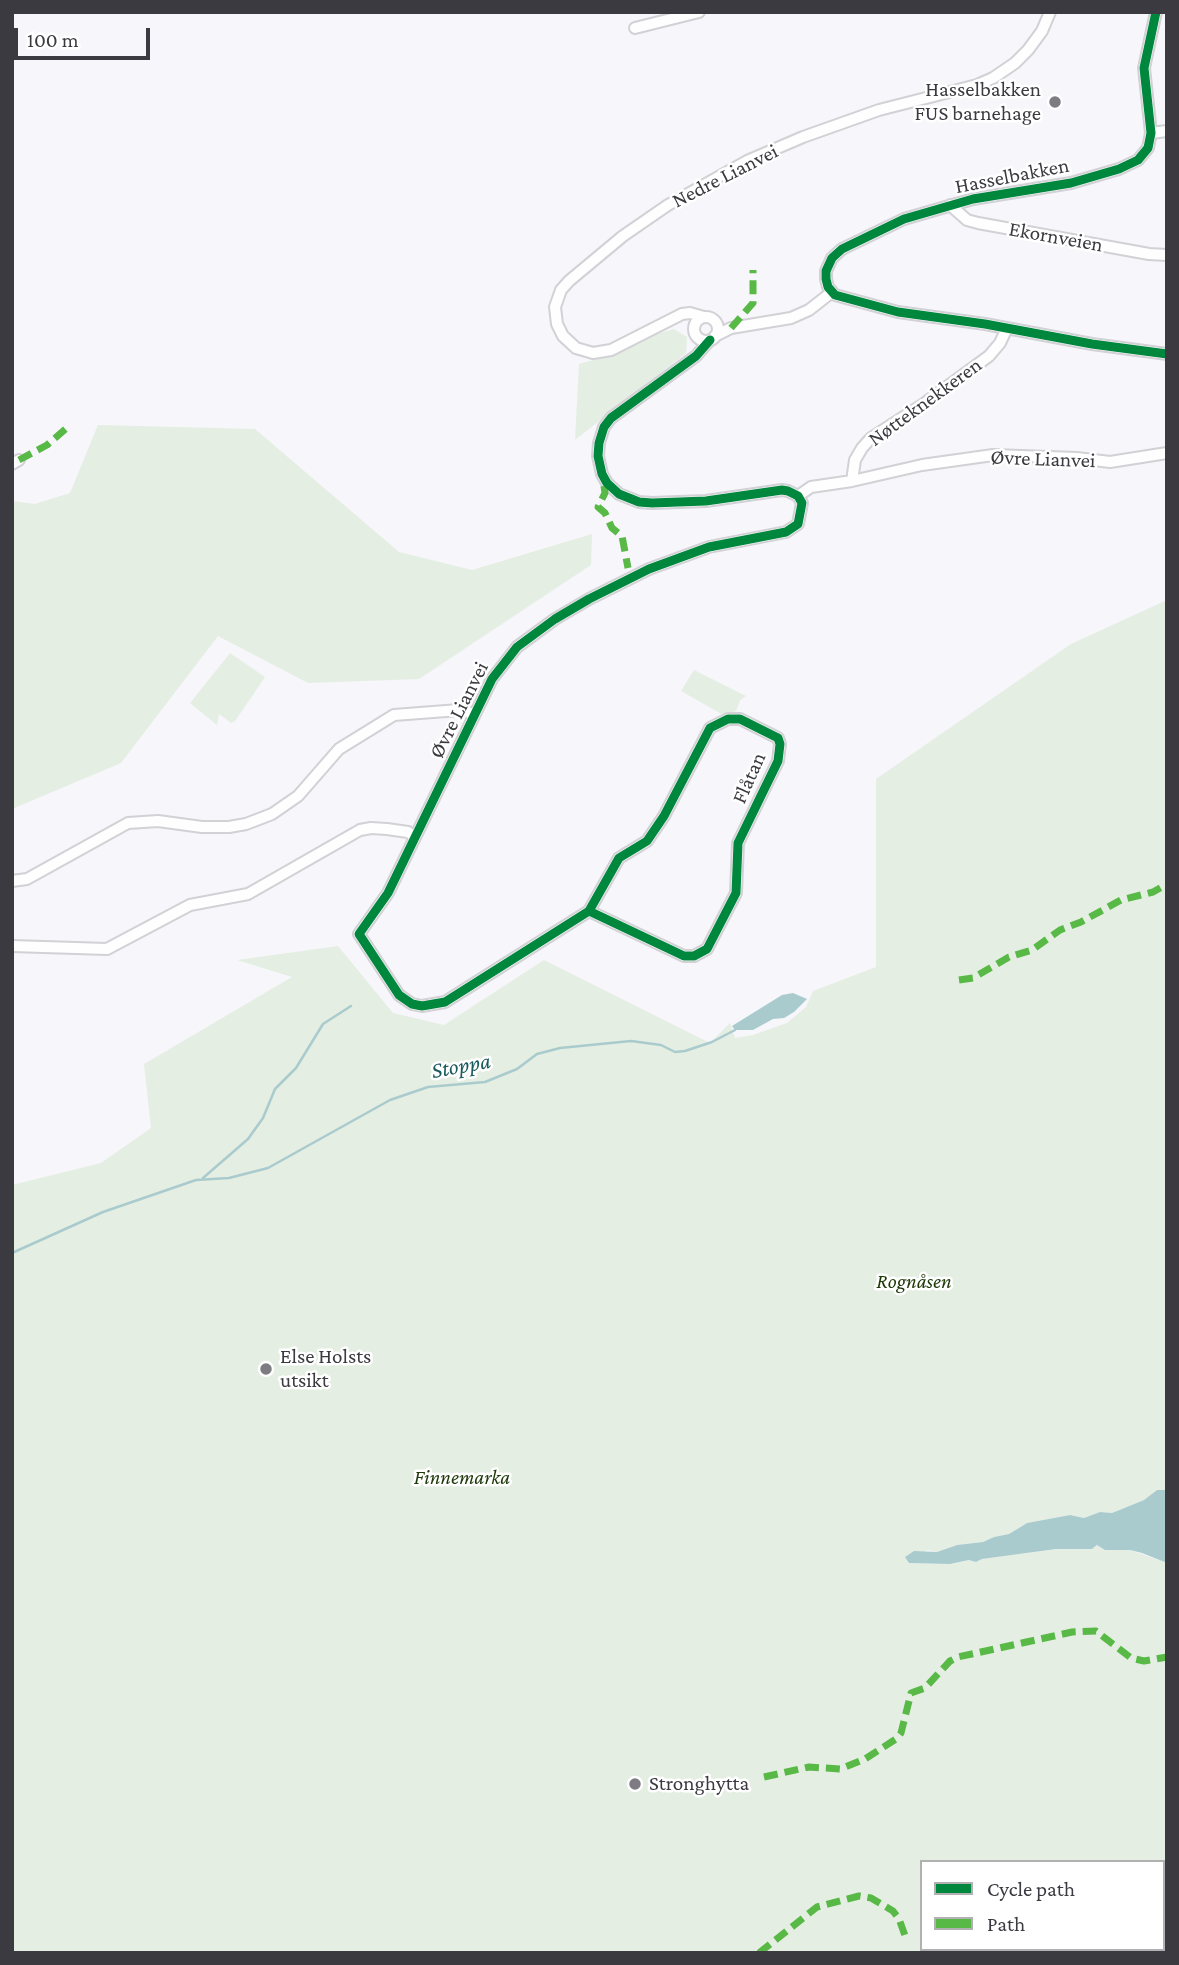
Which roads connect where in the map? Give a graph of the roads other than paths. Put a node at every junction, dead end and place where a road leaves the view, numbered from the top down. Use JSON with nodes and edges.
{"nodes":[{"id":1,"x":699,"y":12,"type":"edge"},
{"id":2,"x":1050,"y":12,"type":"edge"},
{"id":3,"x":1156,"y":12,"type":"edge"},
{"id":4,"x":635,"y":28,"type":"dead end"},
{"id":5,"x":1167,"y":131,"type":"edge"},
{"id":6,"x":1151,"y":133,"type":"junction"},
{"id":7,"x":950,"y":205,"type":"junction"},
{"id":8,"x":1167,"y":255,"type":"edge"},
{"id":9,"x":832,"y":292,"type":"junction"},
{"id":10,"x":674,"y":318,"type":"junction"},
{"id":11,"x":709,"y":319,"type":"junction"},
{"id":12,"x":731,"y":328,"type":"junction"},
{"id":13,"x":1007,"y":328,"type":"junction"},
{"id":14,"x":695,"y":331,"type":"junction"},
{"id":15,"x":713,"y":338,"type":"junction"},
{"id":16,"x":1167,"y":354,"type":"edge"},
{"id":17,"x":686,"y":361,"type":"junction"},
{"id":18,"x":1167,"y":453,"type":"edge"},
{"id":19,"x":852,"y":481,"type":"junction"},
{"id":20,"x":798,"y":496,"type":"junction"},
{"id":21,"x":475,"y":714,"type":"junction"},
{"id":22,"x":415,"y":837,"type":"junction"},
{"id":23,"x":12,"y":881,"type":"edge"},
{"id":24,"x":589,"y":911,"type":"junction"},
{"id":25,"x":359,"y":934,"type":"joint"},
{"id":26,"x":12,"y":946,"type":"edge"}],
"edges":[{"from":1,"to":4,"type":"street"},
{"from":2,"to":10,"type":"street","name":"Nedre Lianvei"},
{"from":3,"to":6,"type":"street"},
{"from":5,"to":6,"type":"street"},
{"from":6,"to":7,"type":"street","name":"Hasselbakken"},
{"from":7,"to":8,"type":"street","name":"Ekornveien"},
{"from":7,"to":9,"type":"street","name":"Hasselbakken"},
{"from":9,"to":12,"type":"street"},
{"from":9,"to":13,"type":"street"},
{"from":10,"to":11,"type":"street","name":"Nedre Lianvei"},
{"from":10,"to":14,"type":"street"},
{"from":11,"to":12,"type":"street"},
{"from":11,"to":14,"type":"street"},
{"from":11,"to":15,"type":"street"},
{"from":12,"to":15,"type":"street"},
{"from":13,"to":16,"type":"street"},
{"from":13,"to":19,"type":"street","name":"Nøtteknekkeren"},
{"from":14,"to":15,"type":"street"},
{"from":14,"to":17,"type":"street"},
{"from":15,"to":17,"type":"street"},
{"from":17,"to":20,"type":"street","name":"Øvre Lianvei"},
{"from":18,"to":19,"type":"street","name":"Øvre Lianvei"},
{"from":19,"to":20,"type":"street","name":"Øvre Lianvei"},
{"from":20,"to":21,"type":"street","name":"Øvre Lianvei"},
{"from":21,"to":22,"type":"street","name":"Øvre Lianvei"},
{"from":21,"to":23,"type":"street"},
{"from":22,"to":25,"type":"street","name":"Øvre Lianvei"},
{"from":22,"to":26,"type":"street"},
{"from":24,"to":24,"type":"street","name":"Flåtan"},
{"from":24,"to":25,"type":"street","name":"Flåtan"}]}
